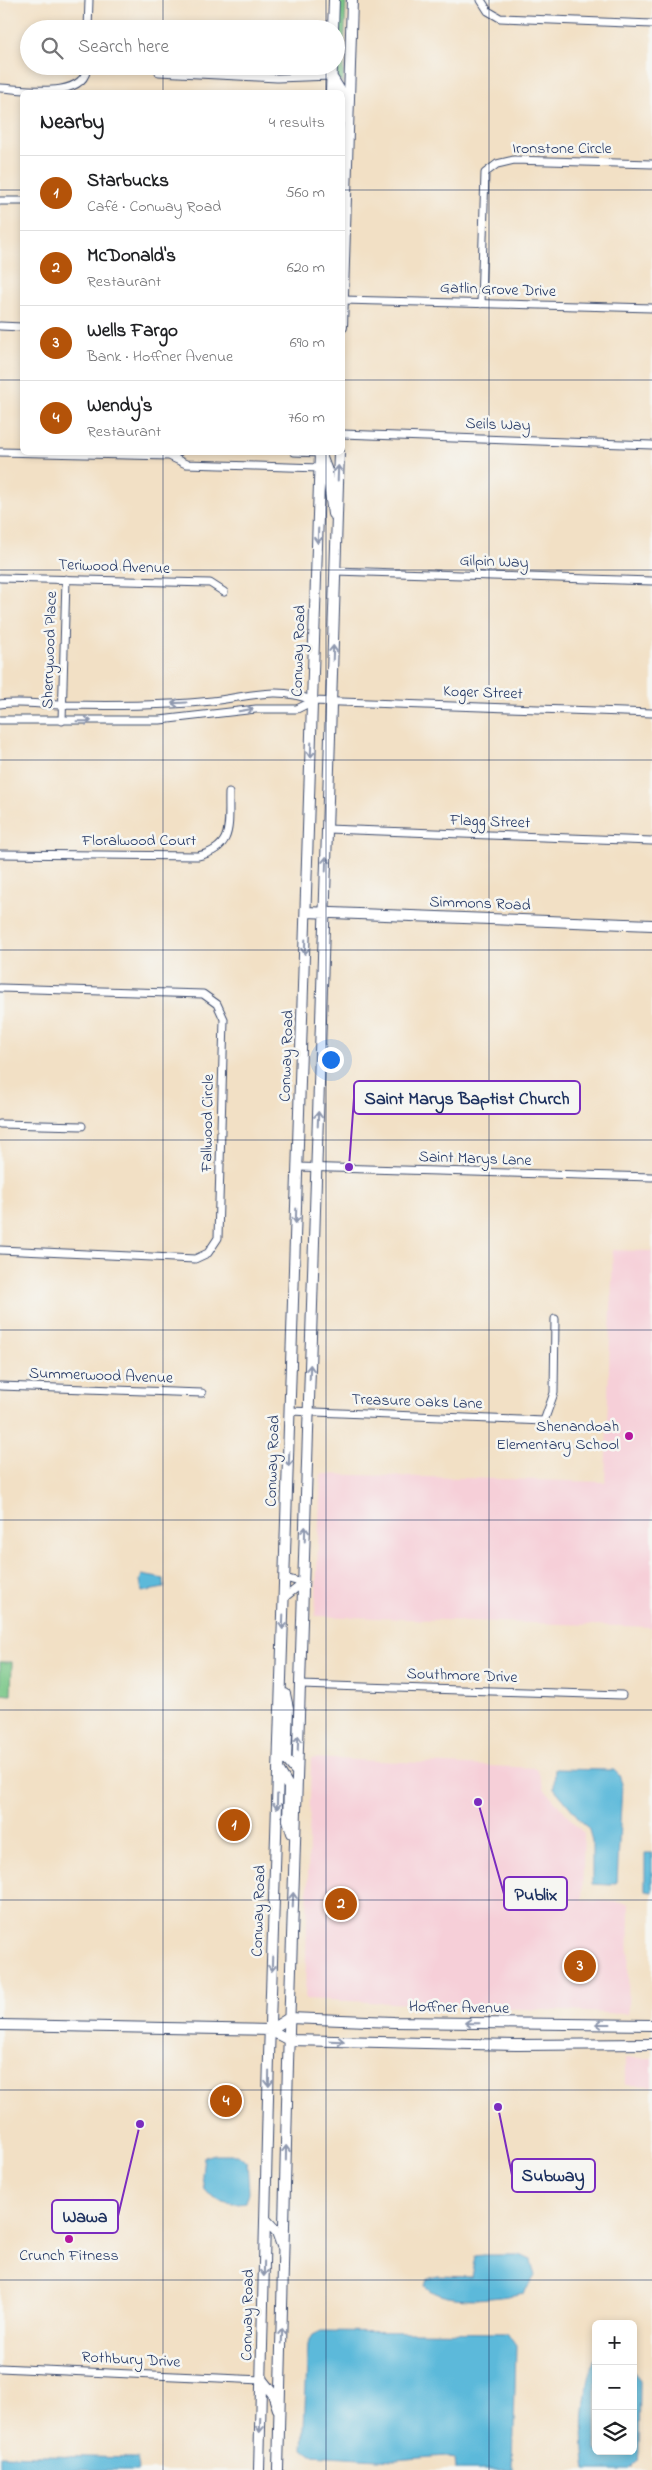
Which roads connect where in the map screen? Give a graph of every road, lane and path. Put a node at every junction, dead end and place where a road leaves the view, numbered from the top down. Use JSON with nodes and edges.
{"nodes":[{"id":1,"x":89,"y":0,"type":"edge"},
{"id":2,"x":334,"y":0,"type":"edge"},
{"id":3,"x":352,"y":0,"type":"edge"},
{"id":4,"x":481,"y":0,"type":"edge"},
{"id":5,"x":88,"y":20,"type":"edge"},
{"id":6,"x":333,"y":20,"type":"edge"},
{"id":7,"x":652,"y":24,"type":"edge"},
{"id":8,"x":86,"y":75,"type":"edge"},
{"id":9,"x":219,"y":75,"type":"edge"},
{"id":10,"x":301,"y":75,"type":"edge"},
{"id":11,"x":331,"y":75,"type":"edge"},
{"id":12,"x":333,"y":75,"type":"edge"},
{"id":13,"x":0,"y":88,"type":"edge"},
{"id":14,"x":66,"y":90,"type":"edge"},
{"id":15,"x":66,"y":90,"type":"edge"},
{"id":16,"x":331,"y":90,"type":"edge"},
{"id":17,"x":340,"y":90,"type":"edge"},
{"id":18,"x":345,"y":112,"type":"edge"},
{"id":19,"x":348,"y":125,"type":"junction"},
{"id":20,"x":652,"y":164,"type":"edge"},
{"id":21,"x":345,"y":190,"type":"edge"},
{"id":22,"x":0,"y":200,"type":"edge"},
{"id":23,"x":20,"y":201,"type":"edge"},
{"id":24,"x":345,"y":299,"type":"edge"},
{"id":25,"x":481,"y":304,"type":"junction"},
{"id":26,"x":652,"y":308,"type":"edge"},
{"id":27,"x":0,"y":326,"type":"edge"},
{"id":28,"x":20,"y":327,"type":"edge"},
{"id":29,"x":345,"y":434,"type":"edge"},
{"id":30,"x":652,"y":445,"type":"edge"},
{"id":31,"x":0,"y":452,"type":"edge"},
{"id":32,"x":20,"y":452,"type":"edge"},
{"id":33,"x":127,"y":455,"type":"edge"},
{"id":34,"x":320,"y":455,"type":"edge"},
{"id":35,"x":321,"y":455,"type":"edge"},
{"id":36,"x":339,"y":455,"type":"edge"},
{"id":37,"x":169,"y":456,"type":"joint"},
{"id":38,"x":320,"y":468,"type":"junction"},
{"id":39,"x":336,"y":525,"type":"junction"},
{"id":40,"x":335,"y":571,"type":"junction"},
{"id":41,"x":0,"y":578,"type":"edge"},
{"id":42,"x":66,"y":579,"type":"junction"},
{"id":43,"x":652,"y":581,"type":"edge"},
{"id":44,"x":224,"y":592,"type":"dead end"},
{"id":45,"x":312,"y":701,"type":"junction"},
{"id":46,"x":331,"y":702,"type":"junction"},
{"id":47,"x":0,"y":704,"type":"edge"},
{"id":48,"x":63,"y":705,"type":"junction"},
{"id":49,"x":652,"y":713,"type":"edge"},
{"id":50,"x":0,"y":720,"type":"edge"},
{"id":51,"x":62,"y":721,"type":"junction"},
{"id":52,"x":229,"y":793,"type":"dead end"},
{"id":53,"x":327,"y":829,"type":"junction"},
{"id":54,"x":652,"y":841,"type":"edge"},
{"id":55,"x":0,"y":854,"type":"edge"},
{"id":56,"x":306,"y":912,"type":"junction"},
{"id":57,"x":325,"y":913,"type":"junction"},
{"id":58,"x":652,"y":925,"type":"edge"},
{"id":59,"x":0,"y":988,"type":"edge"},
{"id":60,"x":0,"y":1124,"type":"edge"},
{"id":61,"x":82,"y":1126,"type":"dead end"},
{"id":62,"x":298,"y":1167,"type":"junction"},
{"id":63,"x":317,"y":1168,"type":"junction"},
{"id":64,"x":652,"y":1177,"type":"edge"},
{"id":65,"x":0,"y":1250,"type":"edge"},
{"id":66,"x":555,"y":1319,"type":"dead end"},
{"id":67,"x":0,"y":1386,"type":"edge"},
{"id":68,"x":202,"y":1393,"type":"dead end"},
{"id":69,"x":290,"y":1411,"type":"junction"},
{"id":70,"x":309,"y":1411,"type":"junction"},
{"id":71,"x":285,"y":1578,"type":"junction"},
{"id":72,"x":303,"y":1583,"type":"junction"},
{"id":73,"x":284,"y":1598,"type":"junction"},
{"id":74,"x":281,"y":1680,"type":"junction"},
{"id":75,"x":300,"y":1684,"type":"junction"},
{"id":76,"x":622,"y":1695,"type":"dead end"},
{"id":77,"x":278,"y":1769,"type":"junction"},
{"id":78,"x":297,"y":1772,"type":"junction"},
{"id":79,"x":295,"y":1844,"type":"junction"},
{"id":80,"x":289,"y":2018,"type":"junction"},
{"id":81,"x":0,"y":2024,"type":"edge"},
{"id":82,"x":652,"y":2026,"type":"edge"},
{"id":83,"x":270,"y":2030,"type":"junction"},
{"id":84,"x":289,"y":2040,"type":"junction"},
{"id":85,"x":652,"y":2044,"type":"edge"},
{"id":86,"x":266,"y":2220,"type":"junction"},
{"id":87,"x":284,"y":2250,"type":"junction"},
{"id":88,"x":281,"y":2360,"type":"junction"},
{"id":89,"x":0,"y":2368,"type":"edge"},
{"id":90,"x":262,"y":2380,"type":"junction"},
{"id":91,"x":280,"y":2416,"type":"junction"},
{"id":92,"x":259,"y":2470,"type":"edge"},
{"id":93,"x":278,"y":2470,"type":"edge"}],
"edges":[{"from":1,"to":5,"type":"street"},
{"from":2,"to":6,"type":"main road"},
{"from":3,"to":19,"type":"main road"},
{"from":4,"to":7,"type":"street"},
{"from":8,"to":15,"type":"street"},
{"from":9,"to":10,"type":"street"},
{"from":11,"to":16,"type":"main road"},
{"from":12,"to":17,"type":"main road"},
{"from":13,"to":14,"type":"street"},
{"from":18,"to":19,"type":"main road"},
{"from":19,"to":21,"type":"main road"},
{"from":20,"to":25,"type":"street","name":"Ironstone Circle"},
{"from":22,"to":23,"type":"street"},
{"from":24,"to":25,"type":"street","name":"Gatlin Grove Drive"},
{"from":25,"to":26,"type":"street","name":"Gatlin Grove Drive"},
{"from":27,"to":28,"type":"street"},
{"from":29,"to":30,"type":"street","name":"Seils Way"},
{"from":31,"to":32,"type":"street"},
{"from":33,"to":37,"type":"street"},
{"from":34,"to":38,"type":"main road","name":"Conway Road"},
{"from":35,"to":39,"type":"main road"},
{"from":39,"to":36,"type":"main road","name":"Conway Road","one_way":true},
{"from":37,"to":38,"type":"street"},
{"from":38,"to":45,"type":"main road","name":"Conway Road","one_way":true},
{"from":39,"to":40,"type":"main road","name":"Conway Road"},
{"from":40,"to":43,"type":"street","name":"Gilpin Way"},
{"from":46,"to":40,"type":"main road","name":"Conway Road","one_way":true},
{"from":41,"to":42,"type":"street","name":"Teriwood Avenue"},
{"from":42,"to":44,"type":"street","name":"Teriwood Avenue"},
{"from":42,"to":48,"type":"street","name":"Sherrywood Place"},
{"from":45,"to":46,"type":"street","name":"Koger Street"},
{"from":45,"to":48,"type":"street","one_way":true},
{"from":51,"to":45,"type":"street","one_way":true},
{"from":45,"to":56,"type":"main road","name":"Conway Road","one_way":true},
{"from":46,"to":49,"type":"street","name":"Koger Street"},
{"from":46,"to":53,"type":"main road","name":"Conway Road"},
{"from":47,"to":48,"type":"street"},
{"from":48,"to":51,"type":"street","name":"Sherrywood Place"},
{"from":50,"to":51,"type":"street"},
{"from":52,"to":55,"type":"street","name":"Floralwood Court"},
{"from":53,"to":54,"type":"street","name":"Flagg Street"},
{"from":57,"to":53,"type":"main road","name":"Conway Road","one_way":true},
{"from":56,"to":57,"type":"main road","name":"Simmons Road"},
{"from":56,"to":62,"type":"main road","name":"Conway Road","one_way":true},
{"from":57,"to":58,"type":"main road","name":"Simmons Road"},
{"from":63,"to":57,"type":"main road","name":"Conway Road","one_way":true},
{"from":59,"to":65,"type":"street","name":"Fallwood Circle"},
{"from":60,"to":61,"type":"street"},
{"from":62,"to":63,"type":"street","name":"Saint Marys Lane"},
{"from":62,"to":69,"type":"main road","name":"Conway Road","one_way":true},
{"from":63,"to":64,"type":"street","name":"Saint Marys Lane"},
{"from":70,"to":63,"type":"main road","name":"Conway Road","one_way":true},
{"from":66,"to":70,"type":"street","name":"Treasure Oaks Lane"},
{"from":67,"to":68,"type":"street","name":"Summerwood Avenue"},
{"from":69,"to":70,"type":"street","name":"Treasure Oaks Lane"},
{"from":69,"to":71,"type":"main road","name":"Conway Road","one_way":true},
{"from":72,"to":70,"type":"main road","name":"Conway Road","one_way":true},
{"from":71,"to":72,"type":"street"},
{"from":71,"to":73,"type":"main road","name":"Conway Road"},
{"from":72,"to":73,"type":"street"},
{"from":72,"to":75,"type":"main road","name":"Conway Road"},
{"from":73,"to":74,"type":"main road","name":"Conway Road","one_way":true},
{"from":74,"to":77,"type":"main road","name":"Conway Road"},
{"from":74,"to":78,"type":"main road"},
{"from":75,"to":76,"type":"street","name":"Southmore Drive"},
{"from":78,"to":75,"type":"main road","name":"Conway Road","one_way":true},
{"from":77,"to":79,"type":"main road"},
{"from":77,"to":83,"type":"main road","name":"Conway Road","one_way":true},
{"from":78,"to":79,"type":"main road","name":"Conway Road"},
{"from":80,"to":79,"type":"main road","name":"Conway Road","one_way":true},
{"from":82,"to":80,"type":"main road","name":"Hoffner Avenue","one_way":true},
{"from":80,"to":83,"type":"main road"},
{"from":80,"to":84,"type":"main road","name":"Conway Road"},
{"from":81,"to":83,"type":"main road"},
{"from":83,"to":84,"type":"main road"},
{"from":83,"to":86,"type":"main road","name":"Conway Road","one_way":true},
{"from":84,"to":85,"type":"main road","one_way":true},
{"from":87,"to":84,"type":"main road","name":"Conway Road","one_way":true},
{"from":86,"to":87,"type":"main road"},
{"from":86,"to":90,"type":"main road","name":"Conway Road","one_way":true},
{"from":88,"to":87,"type":"main road","name":"Conway Road","one_way":true},
{"from":88,"to":90,"type":"main road"},
{"from":88,"to":91,"type":"main road","name":"Conway Road"},
{"from":89,"to":90,"type":"street","name":"Rothbury Drive"},
{"from":90,"to":91,"type":"main road"},
{"from":90,"to":92,"type":"main road","name":"Conway Road","one_way":true},
{"from":91,"to":93,"type":"main road","name":"Conway Road"}]}
